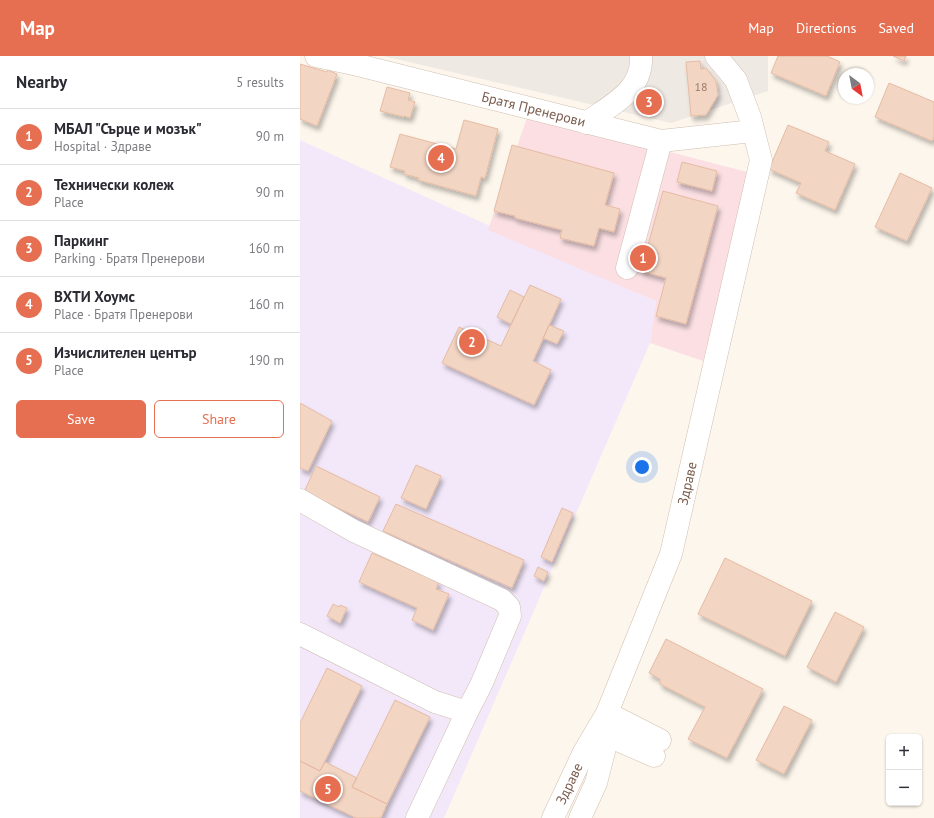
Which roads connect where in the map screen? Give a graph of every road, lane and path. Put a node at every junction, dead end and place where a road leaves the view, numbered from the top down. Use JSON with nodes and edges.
{"nodes":[{"id":1,"x":316,"y":56,"type":"edge"},
{"id":2,"x":641,"y":56,"type":"edge"},
{"id":3,"x":716,"y":56,"type":"edge"},
{"id":4,"x":586,"y":122,"type":"junction"},
{"id":5,"x":752,"y":131,"type":"junction"},
{"id":6,"x":661,"y":141,"type":"junction"},
{"id":7,"x":627,"y":268,"type":"dead end"},
{"id":8,"x":300,"y":500,"type":"edge"},
{"id":9,"x":300,"y":634,"type":"edge"},
{"id":10,"x":467,"y":712,"type":"junction"},
{"id":11,"x":608,"y":713,"type":"junction"},
{"id":12,"x":602,"y":733,"type":"junction"},
{"id":13,"x":417,"y":818,"type":"edge"},
{"id":14,"x":553,"y":818,"type":"edge"},
{"id":15,"x":580,"y":818,"type":"edge"}],
"edges":[{"from":1,"to":4,"type":"street","name":"Братя Пренерови"},
{"from":2,"to":4,"type":"street"},
{"from":3,"to":5,"type":"street","name":"Здраве"},
{"from":4,"to":6,"type":"street","name":"Братя Пренерови"},
{"from":5,"to":6,"type":"street","name":"Братя Пренерови"},
{"from":5,"to":11,"type":"street","name":"Здраве"},
{"from":6,"to":7,"type":"street"},
{"from":8,"to":10,"type":"street"},
{"from":9,"to":10,"type":"street"},
{"from":10,"to":13,"type":"street"},
{"from":11,"to":12,"type":"street"},
{"from":11,"to":12,"type":"street"},
{"from":12,"to":14,"type":"street","name":"Здраве"},
{"from":12,"to":15,"type":"street"}]}
